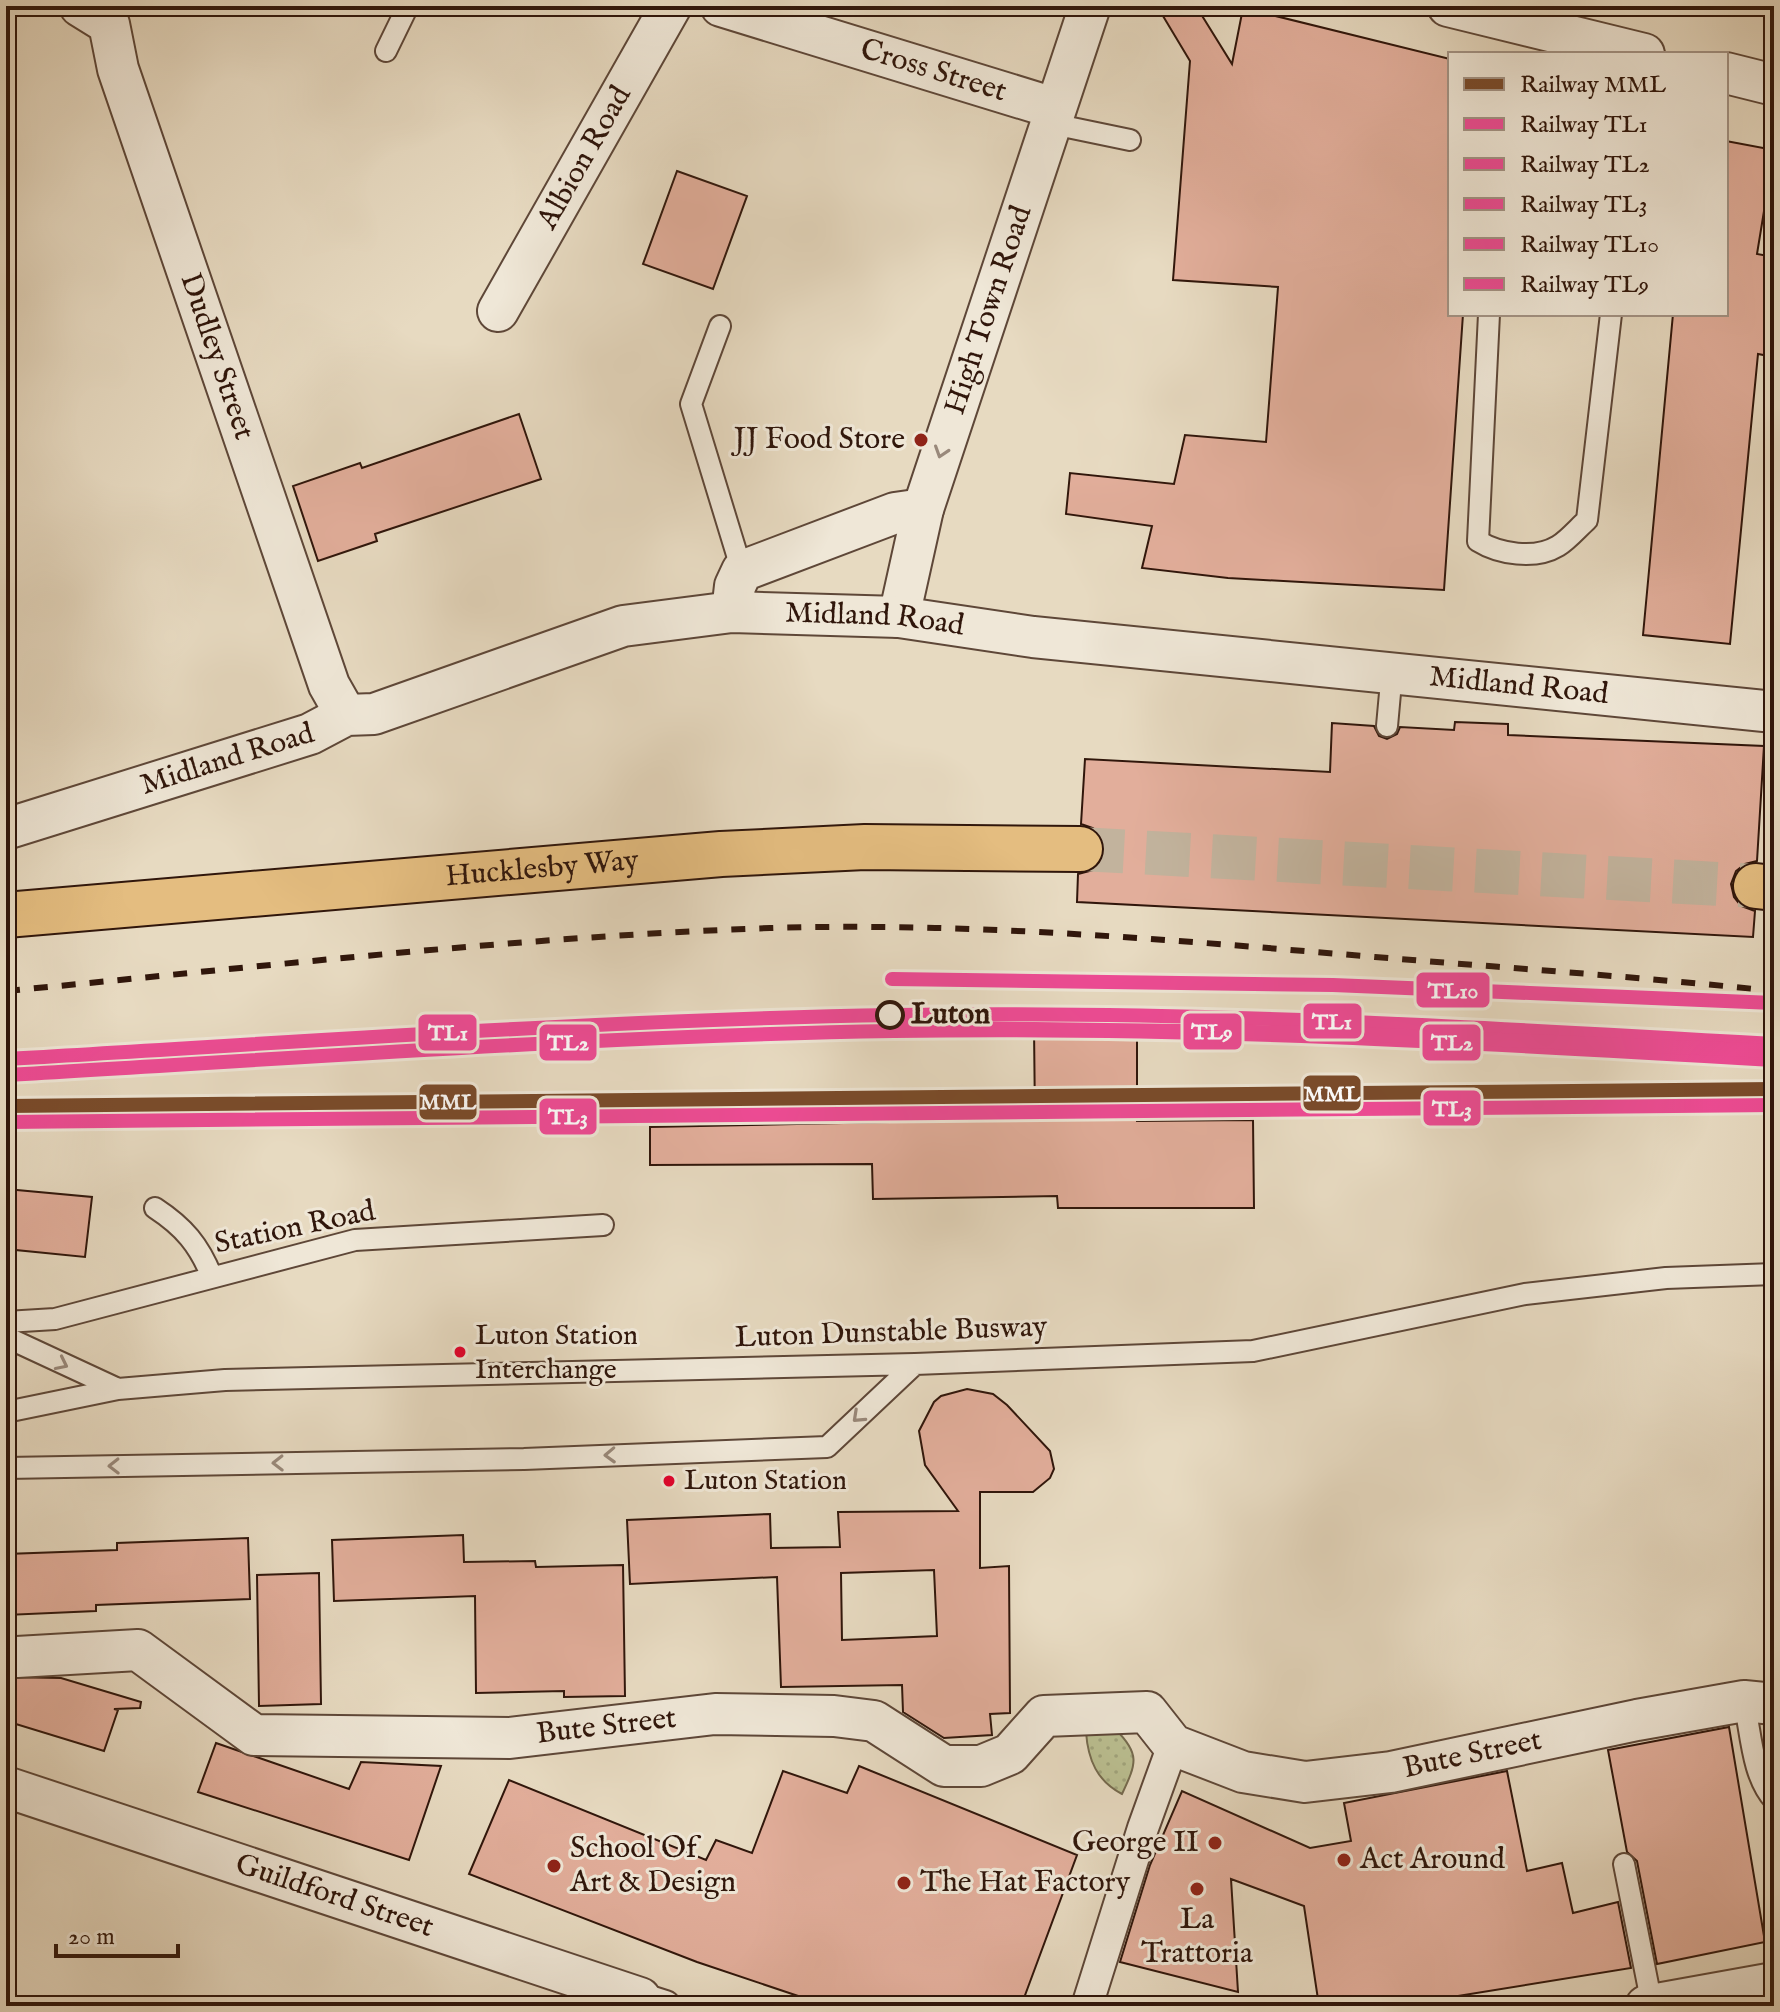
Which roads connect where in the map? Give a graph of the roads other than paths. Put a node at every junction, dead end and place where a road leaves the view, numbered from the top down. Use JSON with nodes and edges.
{"nodes":[{"id":1,"x":396,"y":6,"type":"edge"},
{"id":2,"x":671,"y":6,"type":"edge"},
{"id":3,"x":721,"y":6,"type":"edge"},
{"id":4,"x":1090,"y":6,"type":"edge"},
{"id":5,"x":1448,"y":6,"type":"edge"},
{"id":6,"x":105,"y":12,"type":"edge"},
{"id":7,"x":1526,"y":15,"type":"edge"},
{"id":8,"x":386,"y":51,"type":"dead end"},
{"id":9,"x":1629,"y":52,"type":"edge"},
{"id":10,"x":1728,"y":74,"type":"edge"},
{"id":11,"x":1774,"y":85,"type":"edge"},
{"id":12,"x":1051,"y":115,"type":"junction"},
{"id":13,"x":1130,"y":140,"type":"dead end"},
{"id":14,"x":498,"y":311,"type":"dead end"},
{"id":15,"x":1489,"y":316,"type":"edge"},
{"id":16,"x":1611,"y":316,"type":"edge"},
{"id":17,"x":720,"y":326,"type":"dead end"},
{"id":18,"x":923,"y":509,"type":"junction"},
{"id":19,"x":742,"y":571,"type":"junction"},
{"id":20,"x":732,"y":612,"type":"junction"},
{"id":21,"x":899,"y":617,"type":"junction"},
{"id":22,"x":1392,"y":671,"type":"junction"},
{"id":23,"x":1774,"y":712,"type":"edge"},
{"id":24,"x":346,"y":715,"type":"junction"},
{"id":25,"x":1387,"y":726,"type":"dead end"},
{"id":26,"x":6,"y":829,"type":"edge"},
{"id":27,"x":1080,"y":849,"type":"tunnel mouth"},
{"id":28,"x":6,"y":915,"type":"edge"},
{"id":29,"x":155,"y":1208,"type":"dead end"},
{"id":30,"x":603,"y":1225,"type":"dead end"},
{"id":31,"x":1774,"y":1274,"type":"edge"},
{"id":32,"x":212,"y":1277,"type":"junction"},
{"id":33,"x":6,"y":1322,"type":"edge"},
{"id":34,"x":6,"y":1337,"type":"edge"},
{"id":35,"x":915,"y":1364,"type":"junction"},
{"id":36,"x":118,"y":1389,"type":"junction"},
{"id":37,"x":6,"y":1412,"type":"edge"},
{"id":38,"x":6,"y":1468,"type":"edge"},
{"id":39,"x":17,"y":1657,"type":"dead end"},
{"id":40,"x":1759,"y":1703,"type":"edge"},
{"id":41,"x":1173,"y":1745,"type":"junction"},
{"id":42,"x":6,"y":1787,"type":"edge"},
{"id":43,"x":1774,"y":1800,"type":"edge"},
{"id":44,"x":1624,"y":1864,"type":"dead end"},
{"id":45,"x":1774,"y":1983,"type":"edge"},
{"id":46,"x":630,"y":2000,"type":"edge"},
{"id":47,"x":1087,"y":2006,"type":"edge"},
{"id":48,"x":1649,"y":2006,"type":"edge"}],
"edges":[{"from":1,"to":8,"type":"lane"},
{"from":2,"to":14,"type":"street","name":"Albion Road"},
{"from":3,"to":12,"type":"street","name":"Cross Street"},
{"from":4,"to":12,"type":"street","name":"High Town Road"},
{"from":5,"to":7,"type":"street"},
{"from":6,"to":24,"type":"street","name":"Dudley Street"},
{"from":7,"to":9,"type":"street"},
{"from":10,"to":11,"type":"street"},
{"from":12,"to":13,"type":"lane"},
{"from":12,"to":18,"type":"street","name":"High Town Road","one_way":true},
{"from":15,"to":16,"type":"lane"},
{"from":17,"to":19,"type":"lane"},
{"from":18,"to":19,"type":"street"},
{"from":18,"to":21,"type":"street","name":"High Town Road"},
{"from":19,"to":20,"type":"street"},
{"from":20,"to":21,"type":"street","name":"Midland Road"},
{"from":20,"to":24,"type":"street","name":"Midland Road"},
{"from":21,"to":22,"type":"street","name":"Midland Road"},
{"from":22,"to":23,"type":"street","name":"Midland Road"},
{"from":22,"to":25,"type":"lane"},
{"from":24,"to":26,"type":"street","name":"Midland Road"},
{"from":27,"to":28,"type":"highway","name":"Hucklesby Way"},
{"from":29,"to":32,"type":"lane"},
{"from":30,"to":32,"type":"lane","name":"Station Road"},
{"from":31,"to":35,"type":"lane","name":"Luton Dunstable Busway"},
{"from":32,"to":33,"type":"lane","name":"Station Road"},
{"from":34,"to":36,"type":"lane","one_way":true},
{"from":35,"to":36,"type":"lane","name":"Luton Dunstable Busway"},
{"from":35,"to":38,"type":"lane","one_way":true},
{"from":36,"to":37,"type":"lane","name":"Luton Dunstable Busway"},
{"from":39,"to":41,"type":"street","name":"Bute Street"},
{"from":40,"to":41,"type":"street","name":"Bute Street"},
{"from":40,"to":43,"type":"lane"},
{"from":41,"to":47,"type":"street"},
{"from":42,"to":46,"type":"street","name":"Guildford Street"},
{"from":44,"to":48,"type":"lane"},
{"from":45,"to":48,"type":"street"}]}
